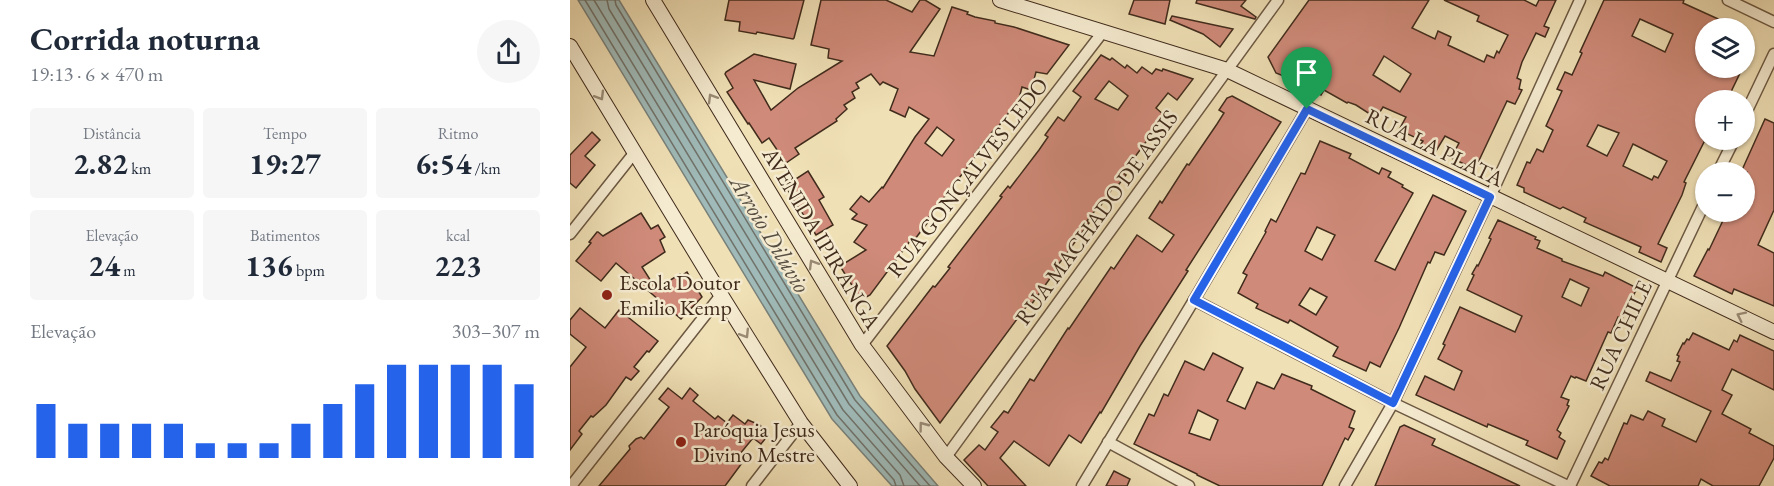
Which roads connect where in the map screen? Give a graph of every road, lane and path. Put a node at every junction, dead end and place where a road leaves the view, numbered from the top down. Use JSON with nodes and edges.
{"nodes":[{"id":1,"x":652,"y":0,"type":"edge"},
{"id":2,"x":1000,"y":0,"type":"edge"},
{"id":3,"x":1278,"y":0,"type":"edge"},
{"id":4,"x":1580,"y":0,"type":"edge"},
{"id":5,"x":1728,"y":0,"type":"edge"},
{"id":6,"x":1774,"y":22,"type":"edge"},
{"id":7,"x":1102,"y":33,"type":"junction"},
{"id":8,"x":570,"y":46,"type":"edge"},
{"id":9,"x":1774,"y":54,"type":"edge"},
{"id":10,"x":1227,"y":70,"type":"junction"},
{"id":11,"x":1755,"y":94,"type":"edge"},
{"id":12,"x":1307,"y":109,"type":"junction"},
{"id":13,"x":635,"y":152,"type":"junction"},
{"id":14,"x":1490,"y":197,"type":"junction"},
{"id":15,"x":1696,"y":222,"type":"edge"},
{"id":16,"x":570,"y":234,"type":"edge"},
{"id":17,"x":1668,"y":280,"type":"junction"},
{"id":18,"x":721,"y":295,"type":"junction"},
{"id":19,"x":1194,"y":300,"type":"junction"},
{"id":20,"x":1774,"y":332,"type":"edge"},
{"id":21,"x":862,"y":345,"type":"junction"},
{"id":22,"x":1393,"y":403,"type":"junction"},
{"id":23,"x":801,"y":423,"type":"junction"},
{"id":24,"x":1108,"y":442,"type":"junction"},
{"id":25,"x":946,"y":457,"type":"junction"},
{"id":26,"x":570,"y":486,"type":"edge"},
{"id":27,"x":752,"y":486,"type":"edge"},
{"id":28,"x":850,"y":486,"type":"edge"},
{"id":29,"x":974,"y":486,"type":"edge"},
{"id":30,"x":1083,"y":486,"type":"edge"},
{"id":31,"x":1190,"y":486,"type":"edge"},
{"id":32,"x":1344,"y":486,"type":"edge"},
{"id":33,"x":1569,"y":486,"type":"edge"}],
"edges":[{"from":21,"to":1,"type":"main road","name":"AVENIDA IPIRANGA","one_way":true},
{"from":2,"to":7,"type":"main road","name":"RUA LA PLATA"},
{"from":3,"to":10,"type":"street","name":"RUA MACHADO DE ASSIS"},
{"from":4,"to":14,"type":"street"},
{"from":5,"to":6,"type":"street"},
{"from":7,"to":10,"type":"main road","name":"RUA LA PLATA"},
{"from":7,"to":21,"type":"street","name":"RUA GONÇALVES LEDO"},
{"from":8,"to":13,"type":"main road","one_way":true},
{"from":9,"to":11,"type":"street"},
{"from":10,"to":12,"type":"main road","name":"RUA LA PLATA"},
{"from":10,"to":25,"type":"street","name":"RUA MACHADO DE ASSIS"},
{"from":12,"to":14,"type":"main road","name":"RUA LA PLATA"},
{"from":12,"to":19,"type":"street"},
{"from":13,"to":16,"type":"street"},
{"from":13,"to":18,"type":"main road"},
{"from":14,"to":17,"type":"main road","name":"RUA LA PLATA"},
{"from":14,"to":22,"type":"street"},
{"from":15,"to":17,"type":"street","name":"RUA CHILE"},
{"from":20,"to":17,"type":"main road","name":"RUA LA PLATA","one_way":true},
{"from":17,"to":33,"type":"street","name":"RUA CHILE"},
{"from":18,"to":23,"type":"main road","one_way":true},
{"from":18,"to":26,"type":"street"},
{"from":19,"to":22,"type":"street"},
{"from":19,"to":24,"type":"street"},
{"from":25,"to":21,"type":"main road","name":"AVENIDA IPIRANGA","one_way":true},
{"from":22,"to":32,"type":"street"},
{"from":22,"to":33,"type":"street"},
{"from":23,"to":27,"type":"street"},
{"from":23,"to":28,"type":"main road"},
{"from":24,"to":30,"type":"street"},
{"from":24,"to":31,"type":"street"},
{"from":25,"to":29,"type":"main road","name":"AVENIDA IPIRANGA"}]}
